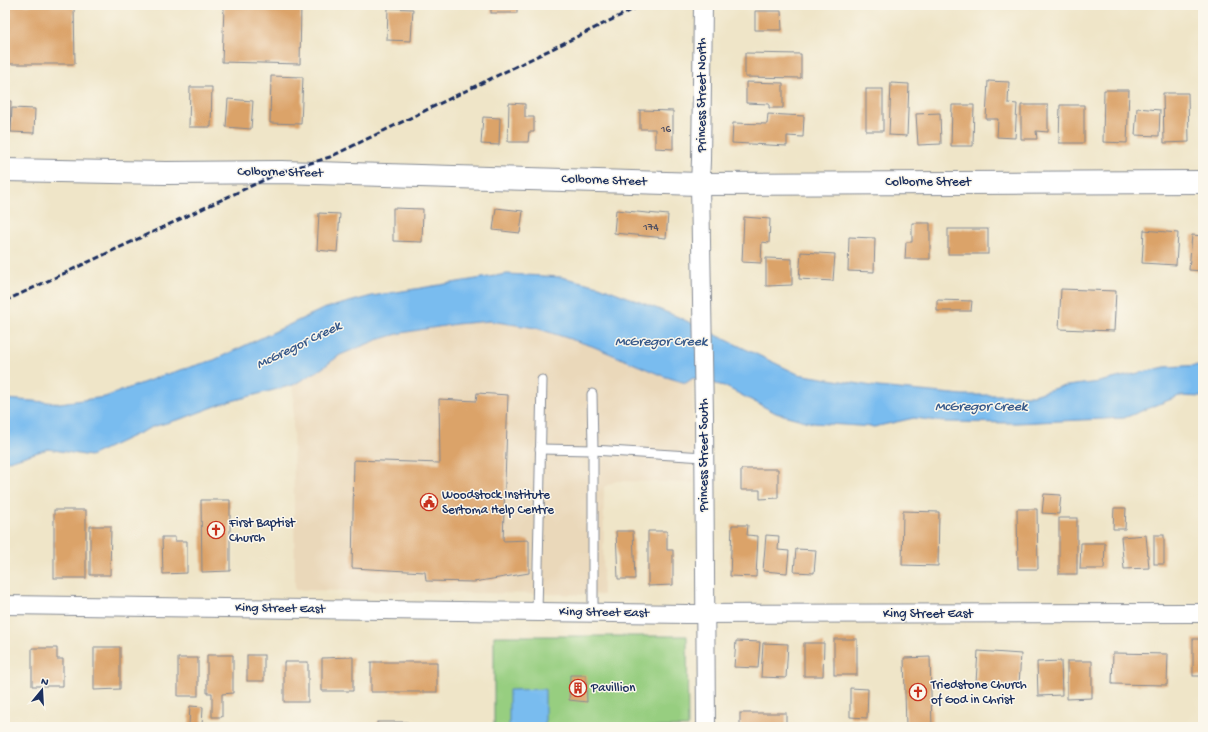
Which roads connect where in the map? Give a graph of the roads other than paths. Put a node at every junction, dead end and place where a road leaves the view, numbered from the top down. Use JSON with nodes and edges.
{"nodes":[{"id":1,"x":702,"y":5,"type":"edge"},
{"id":2,"x":5,"y":170,"type":"edge"},
{"id":3,"x":1203,"y":182,"type":"edge"},
{"id":4,"x":700,"y":184,"type":"junction"},
{"id":5,"x":542,"y":380,"type":"dead end"},
{"id":6,"x":592,"y":394,"type":"dead end"},
{"id":7,"x":540,"y":449,"type":"junction"},
{"id":8,"x":594,"y":450,"type":"junction"},
{"id":9,"x":704,"y":457,"type":"junction"},
{"id":10,"x":5,"y":605,"type":"edge"},
{"id":11,"x":537,"y":613,"type":"junction"},
{"id":12,"x":592,"y":613,"type":"junction"},
{"id":13,"x":1203,"y":613,"type":"edge"},
{"id":14,"x":705,"y":614,"type":"junction"},
{"id":15,"x":706,"y":727,"type":"edge"}],
"edges":[{"from":1,"to":4,"type":"street","name":"Princess Street North"},
{"from":2,"to":4,"type":"street","name":"Colborne Street"},
{"from":3,"to":4,"type":"street","name":"Colborne Street"},
{"from":4,"to":9,"type":"street","name":"Princess Street South"},
{"from":5,"to":7,"type":"lane"},
{"from":6,"to":8,"type":"lane"},
{"from":7,"to":8,"type":"lane"},
{"from":7,"to":11,"type":"lane"},
{"from":8,"to":9,"type":"lane"},
{"from":8,"to":12,"type":"lane"},
{"from":9,"to":14,"type":"street","name":"Princess Street South"},
{"from":10,"to":11,"type":"street","name":"King Street East"},
{"from":11,"to":12,"type":"street","name":"King Street East"},
{"from":12,"to":14,"type":"street","name":"King Street East"},
{"from":13,"to":14,"type":"street","name":"King Street East"},
{"from":14,"to":15,"type":"street","name":"Princess Street South"}]}
